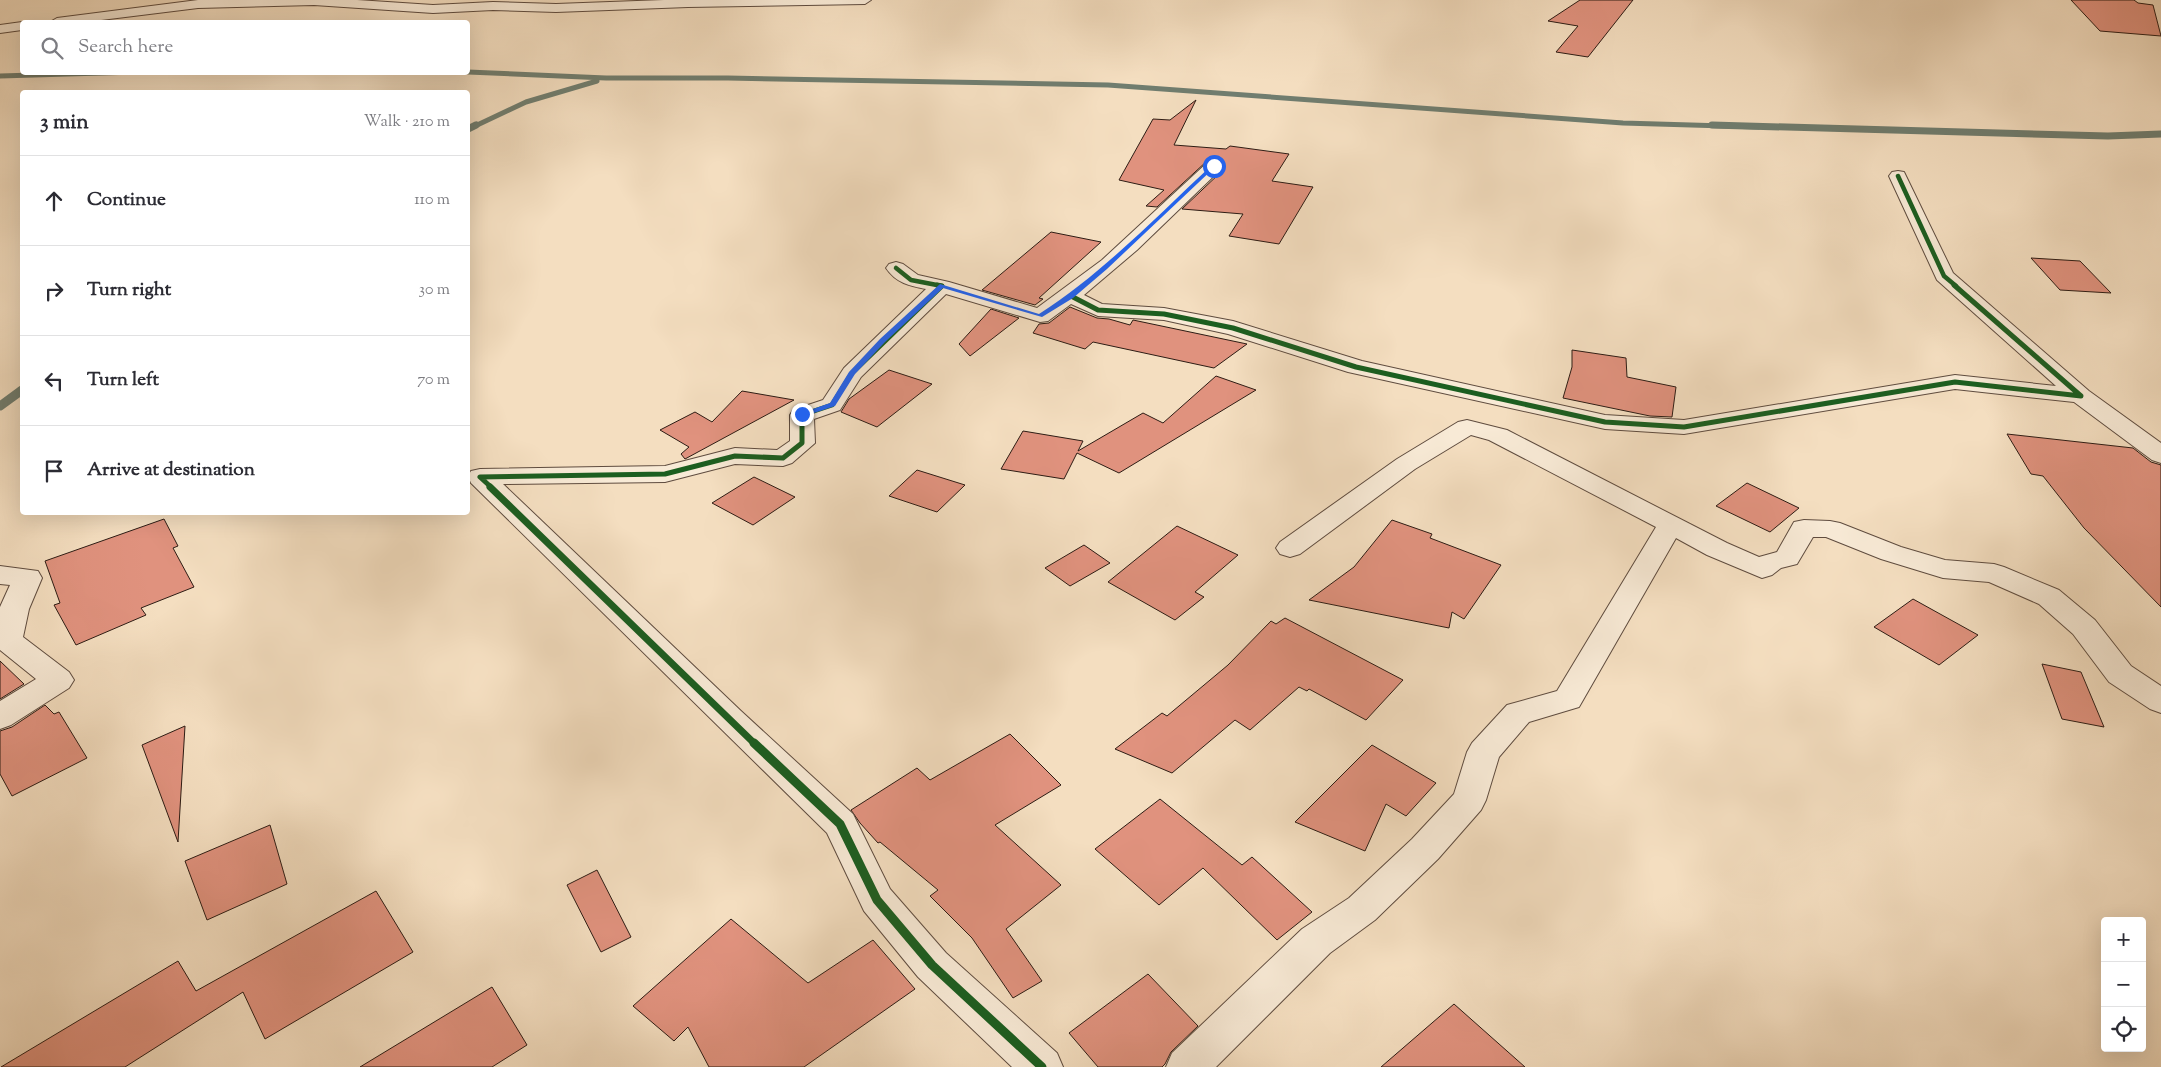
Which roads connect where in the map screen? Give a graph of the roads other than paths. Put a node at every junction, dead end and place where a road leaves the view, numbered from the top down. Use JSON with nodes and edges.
{"nodes":[{"id":1,"x":150,"y":0,"type":"edge"},
{"id":2,"x":254,"y":0,"type":"edge"},
{"id":3,"x":865,"y":0,"type":"edge"},
{"id":4,"x":237,"y":3,"type":"junction"},
{"id":5,"x":121,"y":15,"type":"junction"},
{"id":6,"x":75,"y":20,"type":"edge"},
{"id":7,"x":20,"y":26,"type":"edge"},
{"id":8,"x":0,"y":29,"type":"edge"},
{"id":9,"x":1214,"y":166,"type":"dead end"},
{"id":10,"x":1898,"y":176,"type":"dead end"},
{"id":11,"x":896,"y":268,"type":"dead end"},
{"id":12,"x":942,"y":286,"type":"junction"},
{"id":13,"x":1071,"y":296,"type":"junction"},
{"id":14,"x":2081,"y":396,"type":"junction"},
{"id":15,"x":2161,"y":455,"type":"edge"},
{"id":16,"x":1671,"y":524,"type":"junction"},
{"id":17,"x":1290,"y":548,"type":"dead end"},
{"id":18,"x":0,"y":575,"type":"edge"},
{"id":19,"x":2161,"y":701,"type":"edge"},
{"id":20,"x":0,"y":717,"type":"edge"},
{"id":21,"x":1042,"y":1067,"type":"edge"},
{"id":22,"x":1186,"y":1067,"type":"edge"}],
"edges":[{"from":1,"to":5,"type":"street"},
{"from":2,"to":4,"type":"street"},
{"from":3,"to":4,"type":"street"},
{"from":4,"to":5,"type":"street"},
{"from":5,"to":6,"type":"street"},
{"from":7,"to":8,"type":"street"},
{"from":9,"to":13,"type":"street"},
{"from":10,"to":14,"type":"street"},
{"from":11,"to":12,"type":"street"},
{"from":12,"to":13,"type":"street"},
{"from":12,"to":21,"type":"street"},
{"from":13,"to":14,"type":"street"},
{"from":14,"to":15,"type":"street"},
{"from":16,"to":17,"type":"street"},
{"from":16,"to":19,"type":"street"},
{"from":16,"to":22,"type":"street"},
{"from":18,"to":20,"type":"street"}]}
